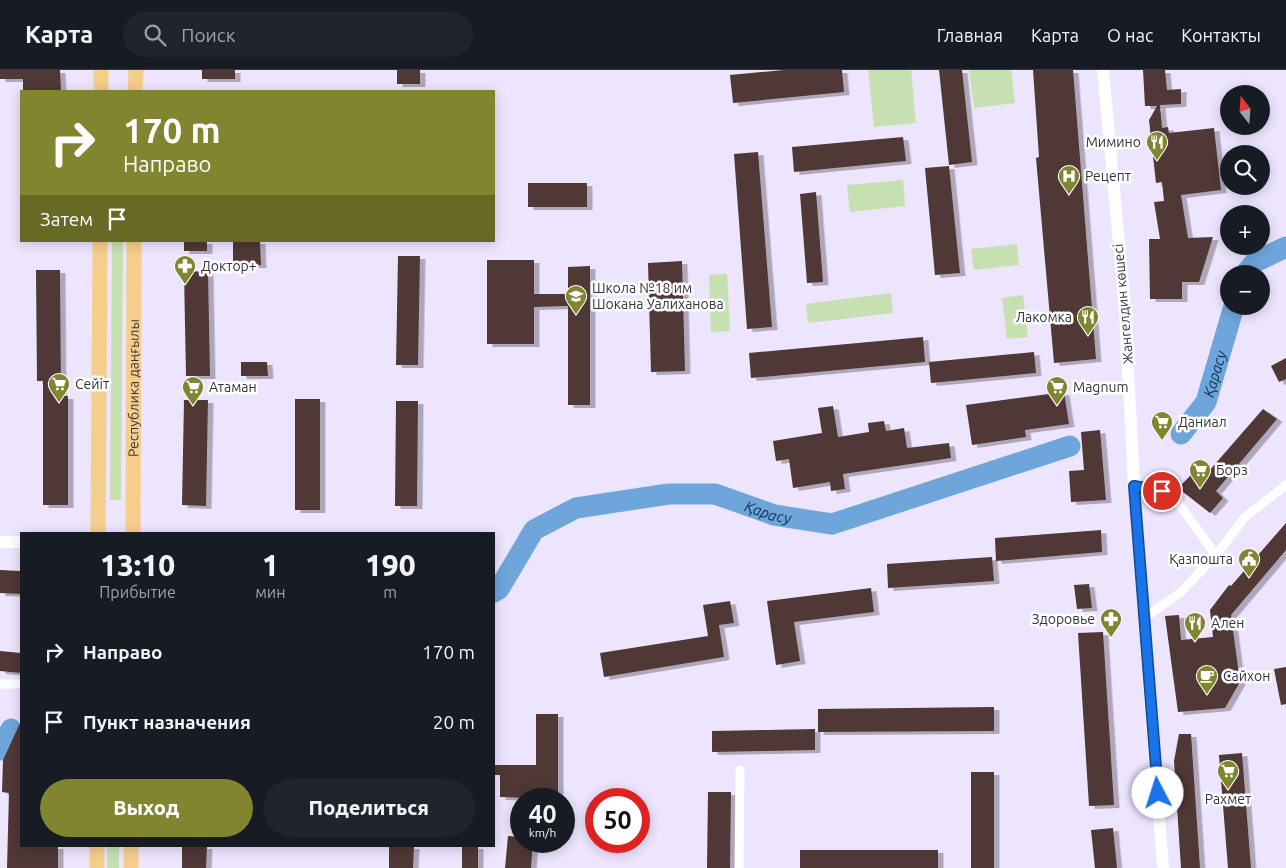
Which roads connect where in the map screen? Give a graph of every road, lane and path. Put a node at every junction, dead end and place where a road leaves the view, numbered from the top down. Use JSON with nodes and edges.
{"nodes":[{"id":1,"x":101,"y":70,"type":"edge"},
{"id":2,"x":136,"y":70,"type":"edge"},
{"id":3,"x":1103,"y":70,"type":"edge"},
{"id":4,"x":101,"y":90,"type":"edge"},
{"id":5,"x":135,"y":90,"type":"edge"},
{"id":6,"x":100,"y":242,"type":"edge"},
{"id":7,"x":134,"y":242,"type":"edge"},
{"id":8,"x":1286,"y":485,"type":"edge"},
{"id":9,"x":1134,"y":486,"type":"junction"},
{"id":10,"x":98,"y":532,"type":"edge"},
{"id":11,"x":133,"y":532,"type":"edge"},
{"id":12,"x":0,"y":542,"type":"edge"},
{"id":13,"x":20,"y":542,"type":"edge"},
{"id":14,"x":1216,"y":555,"type":"junction"},
{"id":15,"x":1144,"y":618,"type":"junction"},
{"id":16,"x":0,"y":684,"type":"edge"},
{"id":17,"x":20,"y":684,"type":"edge"},
{"id":18,"x":740,"y":770,"type":"dead end"},
{"id":19,"x":97,"y":847,"type":"edge"},
{"id":20,"x":131,"y":847,"type":"edge"},
{"id":21,"x":97,"y":868,"type":"edge"},
{"id":22,"x":131,"y":868,"type":"edge"},
{"id":23,"x":739,"y":868,"type":"edge"},
{"id":24,"x":1163,"y":868,"type":"edge"}],
"edges":[{"from":1,"to":4,"type":"main road"},
{"from":2,"to":5,"type":"main road"},
{"from":3,"to":9,"type":"main road","name":"Жангелдин көшесі"},
{"from":6,"to":10,"type":"main road"},
{"from":7,"to":11,"type":"main road","name":"Республика даңғылы"},
{"from":8,"to":14,"type":"street"},
{"from":9,"to":14,"type":"street"},
{"from":9,"to":15,"type":"main road","name":"Жангелдин көшесі"},
{"from":12,"to":13,"type":"main road"},
{"from":14,"to":15,"type":"street"},
{"from":15,"to":24,"type":"main road","name":"Жангелдин көшесі"},
{"from":16,"to":17,"type":"street"},
{"from":18,"to":23,"type":"street"},
{"from":19,"to":21,"type":"main road"},
{"from":20,"to":22,"type":"main road"}]}
